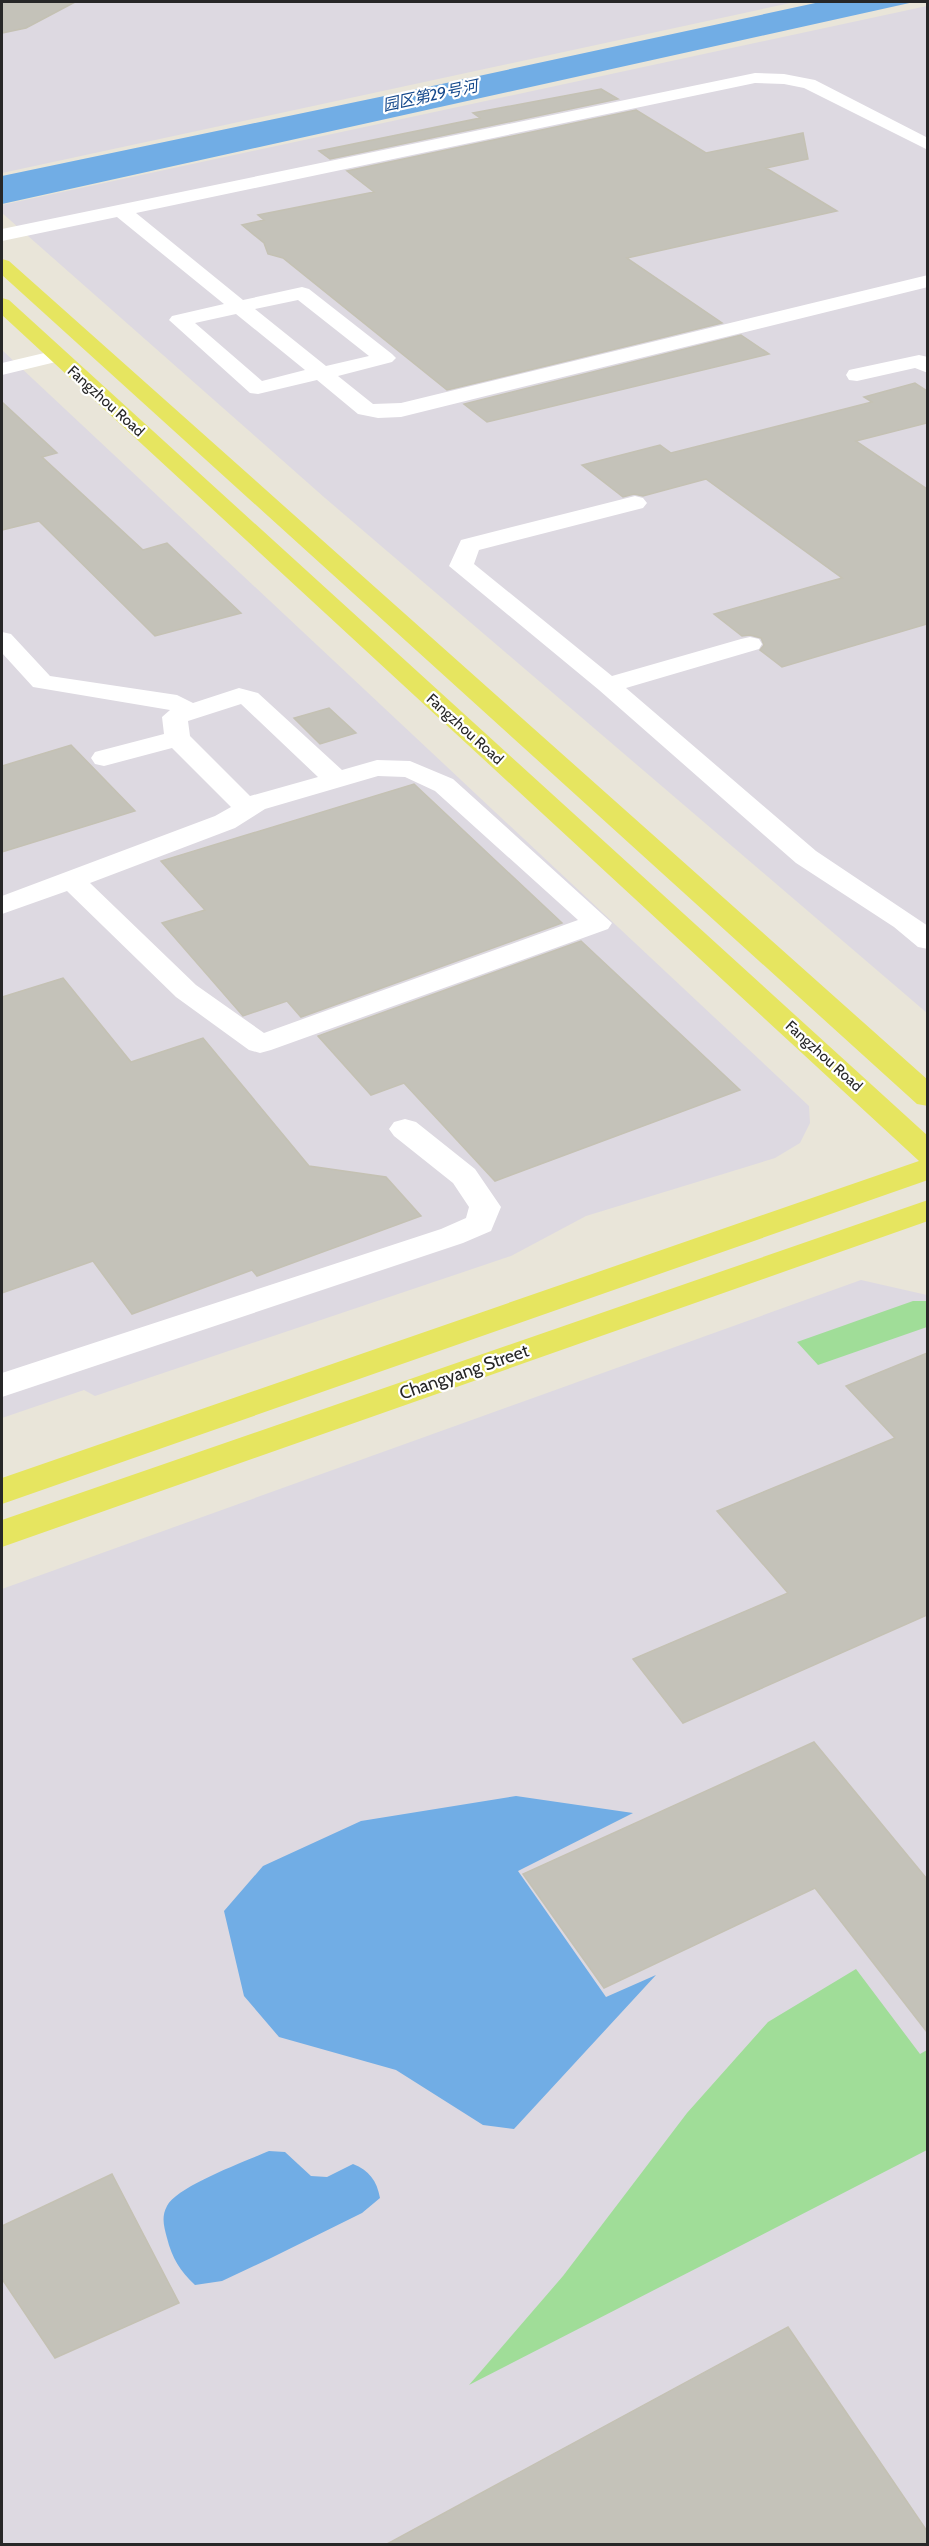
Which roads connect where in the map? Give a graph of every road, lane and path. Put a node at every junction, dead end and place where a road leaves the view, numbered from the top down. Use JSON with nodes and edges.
{"nodes":[{"id":1,"x":927,"y":145,"type":"edge"},
{"id":2,"x":120,"y":210,"type":"junction"},
{"id":3,"x":2,"y":235,"type":"edge"},
{"id":4,"x":2,"y":265,"type":"edge"},
{"id":5,"x":927,"y":281,"type":"edge"},
{"id":6,"x":2,"y":304,"type":"edge"},
{"id":7,"x":240,"y":307,"type":"junction"},
{"id":8,"x":57,"y":356,"type":"junction"},
{"id":9,"x":927,"y":366,"type":"edge"},
{"id":10,"x":2,"y":369,"type":"edge"},
{"id":11,"x":321,"y":373,"type":"junction"},
{"id":12,"x":857,"y":375,"type":"dead end"},
{"id":13,"x":635,"y":503,"type":"dead end"},
{"id":14,"x":2,"y":639,"type":"edge"},
{"id":15,"x":750,"y":644,"type":"dead end"},
{"id":16,"x":608,"y":685,"type":"junction"},
{"id":17,"x":188,"y":711,"type":"junction"},
{"id":18,"x":177,"y":738,"type":"junction"},
{"id":19,"x":104,"y":758,"type":"dead end"},
{"id":20,"x":336,"y":780,"type":"junction"},
{"id":21,"x":247,"y":808,"type":"junction"},
{"id":22,"x":71,"y":880,"type":"junction"},
{"id":23,"x":2,"y":906,"type":"edge"},
{"id":24,"x":927,"y":940,"type":"edge"},
{"id":25,"x":927,"y":1097,"type":"edge"},
{"id":26,"x":405,"y":1129,"type":"dead end"},
{"id":27,"x":927,"y":1154,"type":"edge"},
{"id":28,"x":927,"y":1169,"type":"edge"},
{"id":29,"x":927,"y":1210,"type":"edge"},
{"id":30,"x":2,"y":1384,"type":"edge"},
{"id":31,"x":2,"y":1491,"type":"edge"},
{"id":32,"x":2,"y":1534,"type":"edge"}],
"edges":[{"from":1,"to":2,"type":"lane"},
{"from":2,"to":3,"type":"lane"},
{"from":2,"to":7,"type":"lane"},
{"from":4,"to":25,"type":"main road","name":"Fangzhou Road"},
{"from":5,"to":11,"type":"lane"},
{"from":6,"to":8,"type":"main road","name":"Fangzhou Road"},
{"from":7,"to":11,"type":"lane"},
{"from":7,"to":11,"type":"lane"},
{"from":7,"to":11,"type":"lane"},
{"from":8,"to":10,"type":"lane"},
{"from":8,"to":27,"type":"main road","name":"Fangzhou Road"},
{"from":9,"to":12,"type":"lane"},
{"from":13,"to":16,"type":"lane"},
{"from":14,"to":17,"type":"lane"},
{"from":15,"to":16,"type":"lane"},
{"from":16,"to":24,"type":"lane"},
{"from":17,"to":18,"type":"lane"},
{"from":17,"to":20,"type":"lane"},
{"from":18,"to":19,"type":"lane"},
{"from":18,"to":21,"type":"lane"},
{"from":20,"to":21,"type":"lane"},
{"from":20,"to":22,"type":"lane"},
{"from":21,"to":22,"type":"lane"},
{"from":22,"to":23,"type":"lane"},
{"from":26,"to":30,"type":"lane"},
{"from":28,"to":31,"type":"main road"},
{"from":29,"to":32,"type":"main road","name":"Changyang Street"}]}
